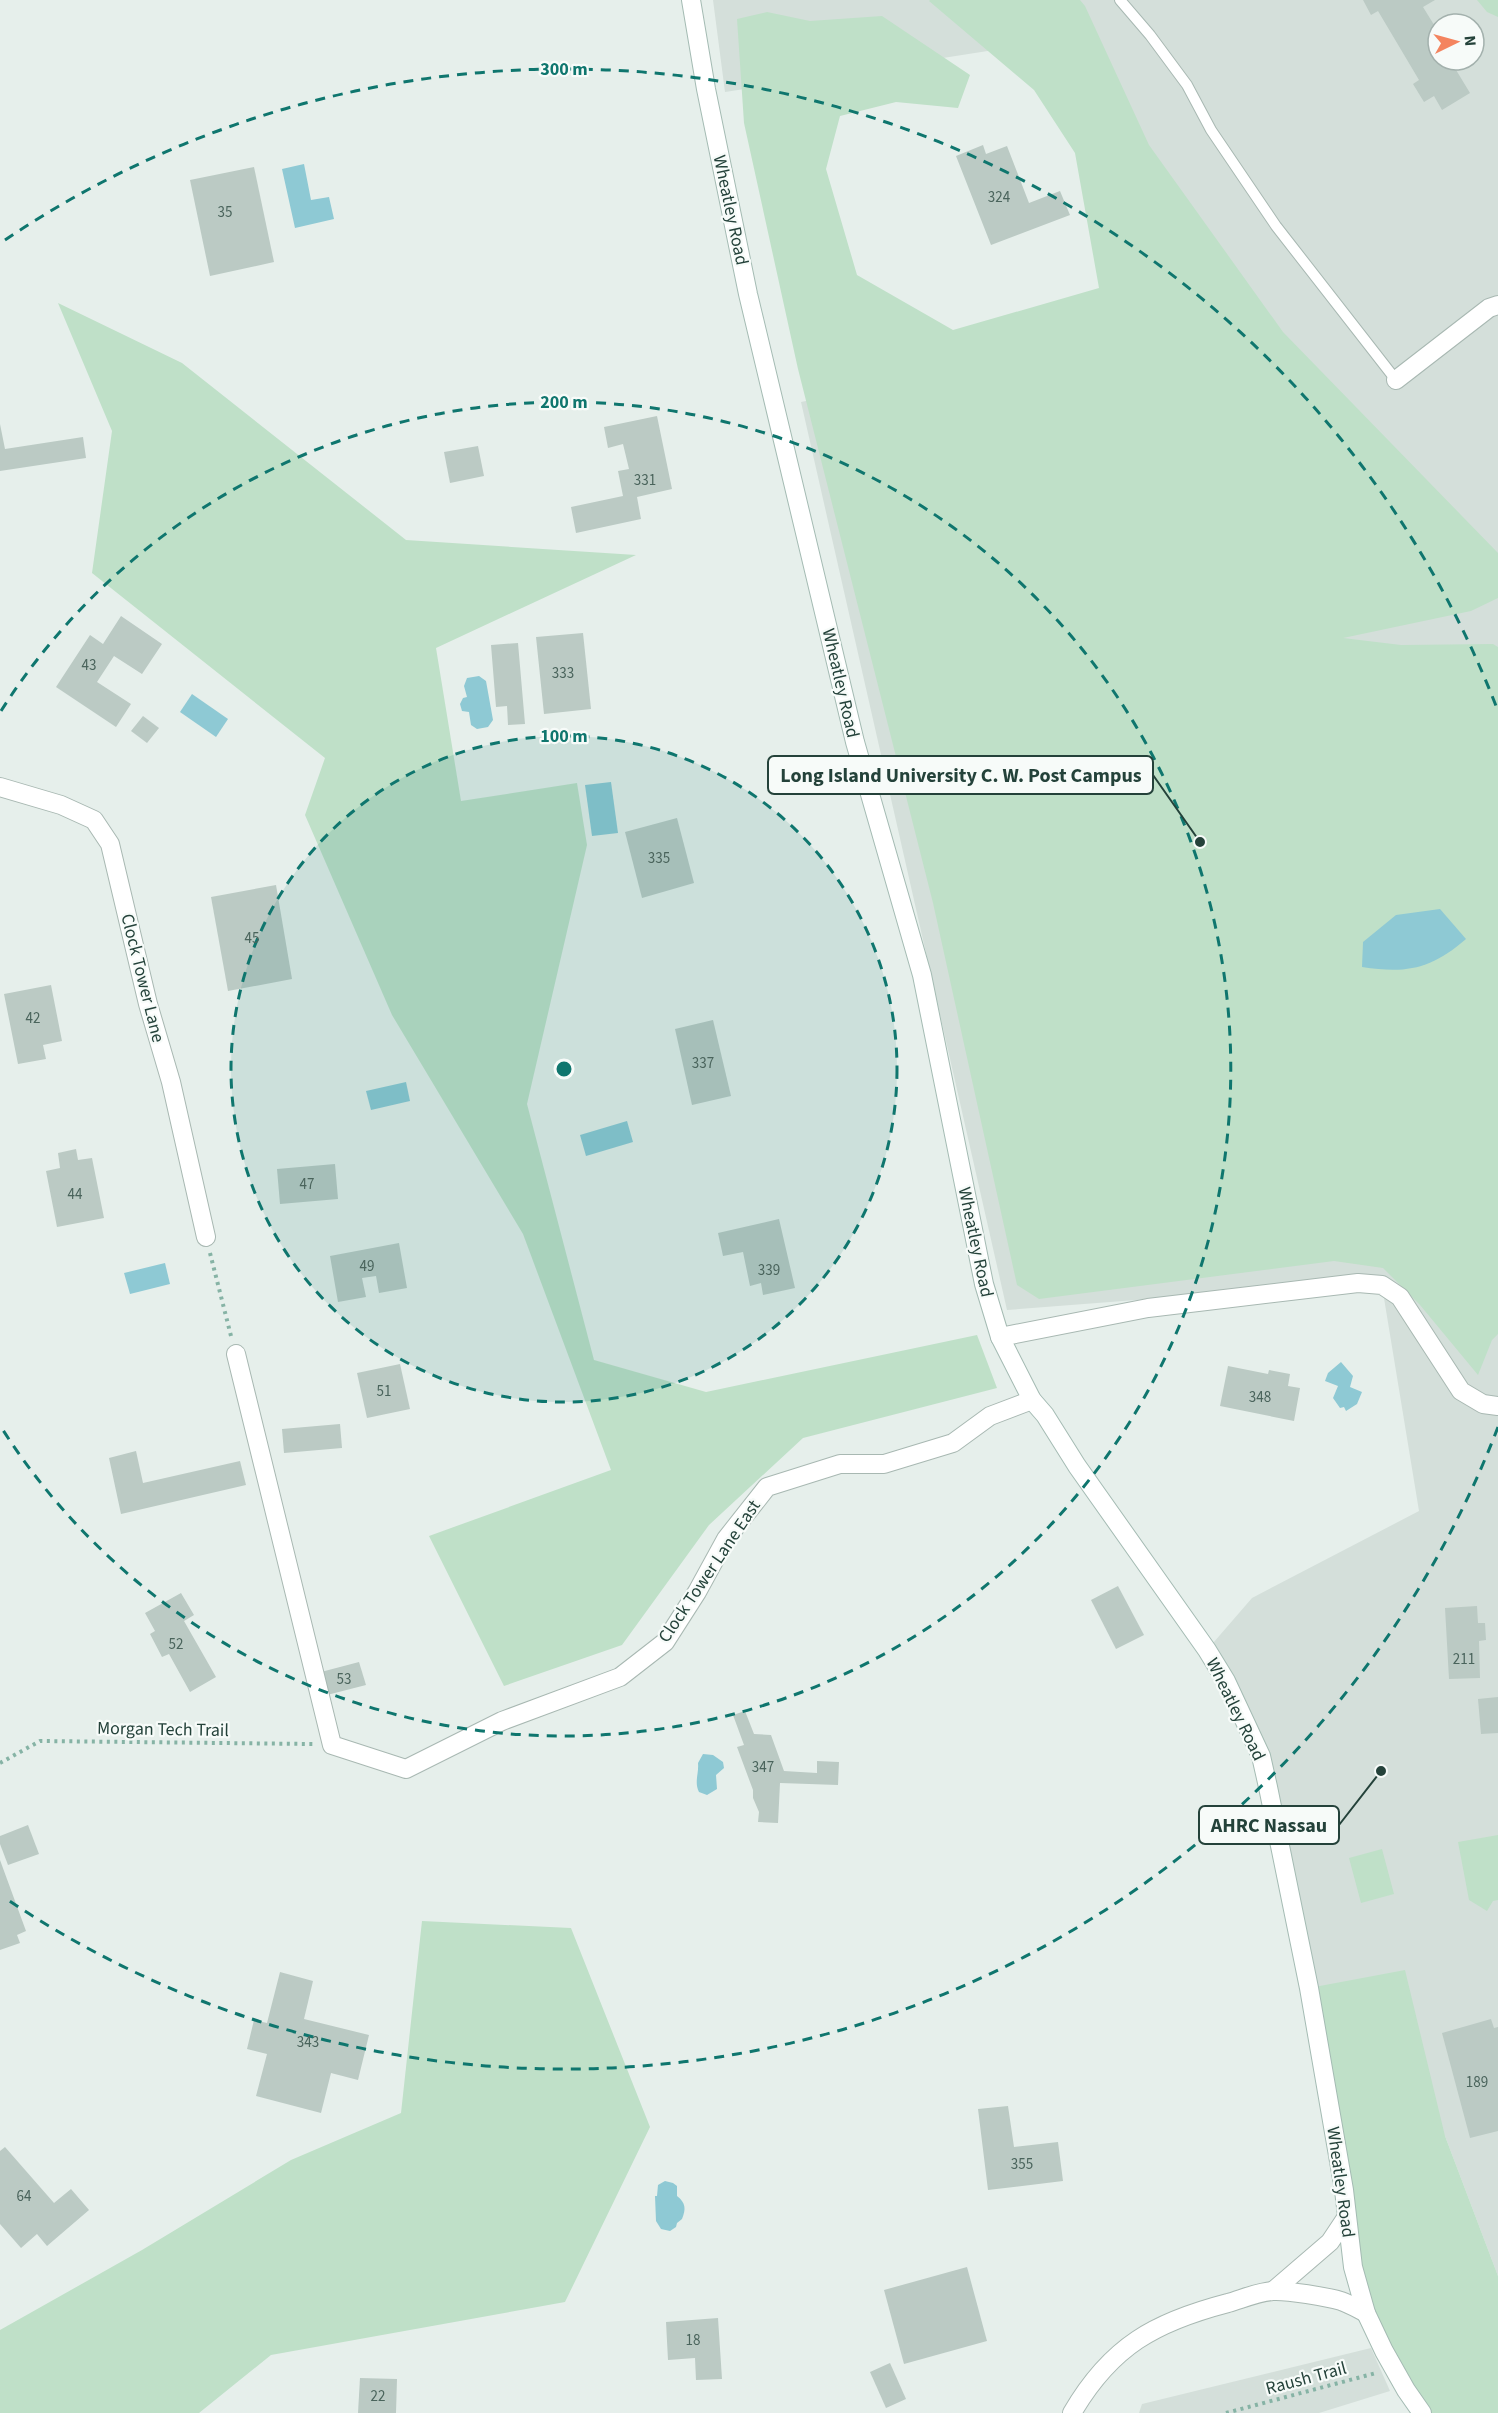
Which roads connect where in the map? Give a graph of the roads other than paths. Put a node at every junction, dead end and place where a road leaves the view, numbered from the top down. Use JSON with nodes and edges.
{"nodes":[{"id":1,"x":691,"y":0,"type":"edge"},
{"id":2,"x":1120,"y":0,"type":"edge"},
{"id":3,"x":1498,"y":305,"type":"edge"},
{"id":4,"x":1396,"y":380,"type":"joint"},
{"id":5,"x":0,"y":787,"type":"edge"},
{"id":6,"x":206,"y":1237,"type":"road end"},
{"id":7,"x":1000,"y":1337,"type":"junction"},
{"id":8,"x":236,"y":1354,"type":"road end"},
{"id":9,"x":1032,"y":1400,"type":"junction"},
{"id":10,"x":1498,"y":1406,"type":"edge"},
{"id":11,"x":1346,"y":2217,"type":"junction"},
{"id":12,"x":1273,"y":2291,"type":"junction"},
{"id":13,"x":1366,"y":2313,"type":"junction"},
{"id":14,"x":1072,"y":2413,"type":"edge"},
{"id":15,"x":1422,"y":2413,"type":"edge"}],
"edges":[{"from":1,"to":7,"type":"street","name":"Wheatley Road"},
{"from":2,"to":4,"type":"lane"},
{"from":3,"to":4,"type":"street"},
{"from":5,"to":6,"type":"street","name":"Clock Tower Lane"},
{"from":7,"to":9,"type":"street","name":"Wheatley Road"},
{"from":7,"to":10,"type":"street"},
{"from":8,"to":9,"type":"street","name":"Clock Tower Lane East"},
{"from":9,"to":11,"type":"street","name":"Wheatley Road"},
{"from":11,"to":12,"type":"street"},
{"from":11,"to":13,"type":"street","name":"Wheatley Road"},
{"from":12,"to":13,"type":"street"},
{"from":12,"to":14,"type":"street"},
{"from":13,"to":15,"type":"street","name":"Wheatley Road"}]}
